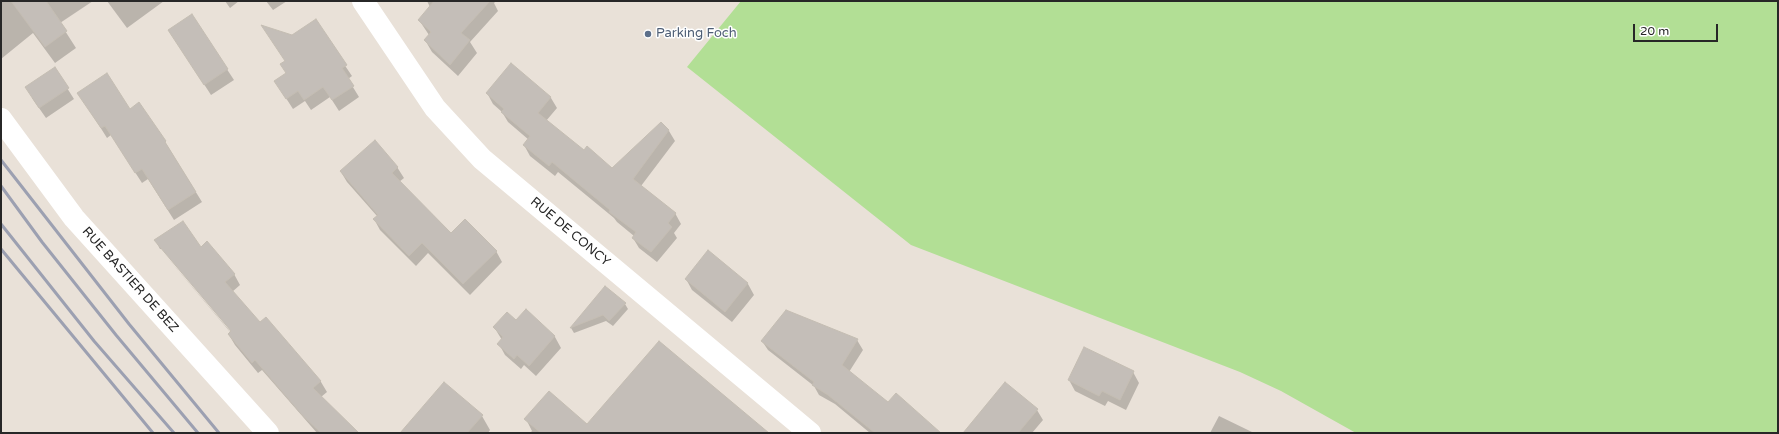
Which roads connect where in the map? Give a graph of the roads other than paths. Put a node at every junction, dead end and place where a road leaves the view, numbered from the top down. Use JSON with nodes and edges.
{"nodes":[{"id":1,"x":363,"y":1,"type":"edge"},
{"id":2,"x":1,"y":119,"type":"edge"},
{"id":3,"x":268,"y":433,"type":"edge"},
{"id":4,"x":810,"y":433,"type":"edge"}],
"edges":[{"from":1,"to":4,"type":"street","name":"RUE DE CONCY"},
{"from":2,"to":3,"type":"street","name":"RUE BASTIER DE BEZ"}]}
